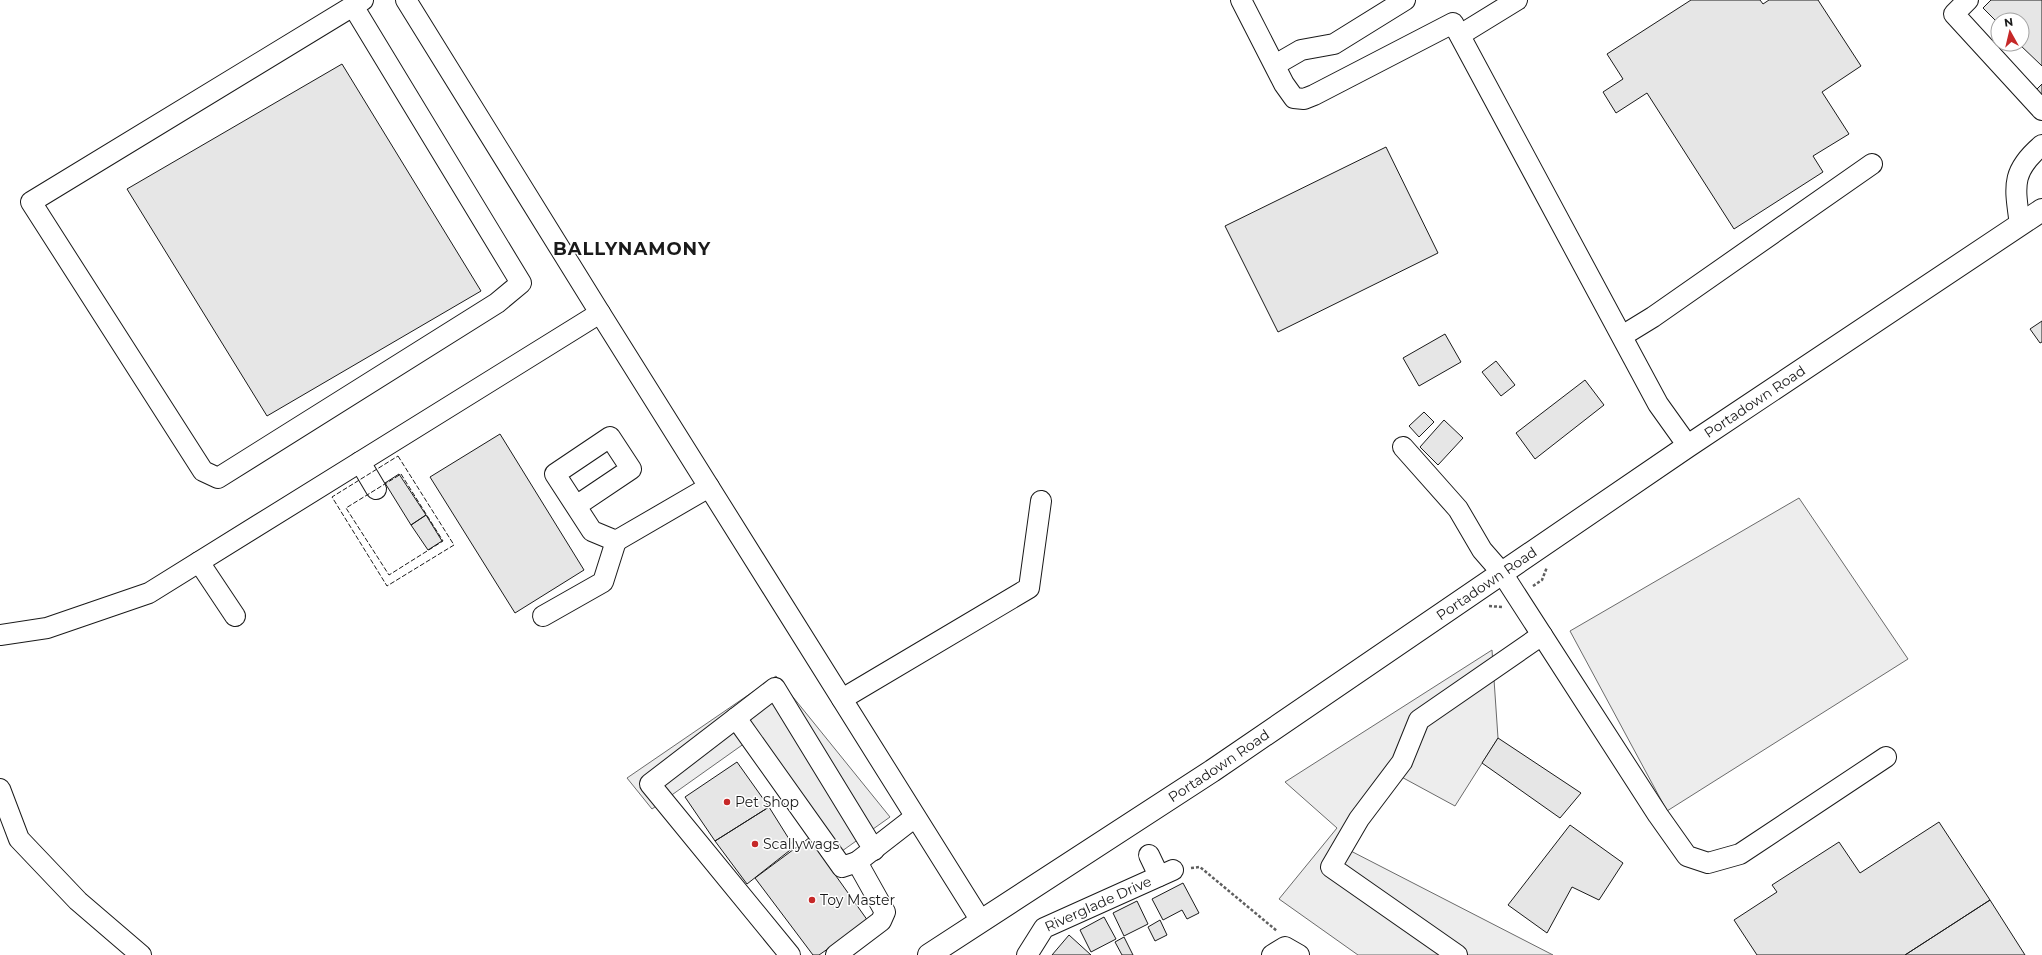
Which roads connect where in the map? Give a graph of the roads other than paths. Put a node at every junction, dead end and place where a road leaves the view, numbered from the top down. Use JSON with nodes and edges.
{"nodes":[{"id":1,"x":406,"y":0,"type":"edge"},
{"id":2,"x":1241,"y":0,"type":"edge"},
{"id":3,"x":1405,"y":0,"type":"edge"},
{"id":4,"x":1517,"y":0,"type":"edge"},
{"id":5,"x":1968,"y":0,"type":"edge"},
{"id":6,"x":358,"y":3,"type":"edge"},
{"id":7,"x":1460,"y":36,"type":"junction"},
{"id":8,"x":1275,"y":65,"type":"junction"},
{"id":9,"x":2042,"y":110,"type":"edge"},
{"id":10,"x":2042,"y":145,"type":"edge"},
{"id":11,"x":1872,"y":164,"type":"dead end"},
{"id":12,"x":2042,"y":210,"type":"edge"},
{"id":13,"x":2020,"y":225,"type":"junction"},
{"id":14,"x":600,"y":313,"type":"junction"},
{"id":15,"x":1622,"y":336,"type":"junction"},
{"id":16,"x":1688,"y":446,"type":"junction"},
{"id":17,"x":1404,"y":447,"type":"dead end"},
{"id":18,"x":360,"y":462,"type":"junction"},
{"id":19,"x":709,"y":487,"type":"junction"},
{"id":20,"x":376,"y":489,"type":"dead end"},
{"id":21,"x":1041,"y":501,"type":"dead end"},
{"id":22,"x":576,"y":506,"type":"dead end"},
{"id":23,"x":616,"y":541,"type":"junction"},
{"id":24,"x":199,"y":562,"type":"junction"},
{"id":25,"x":1502,"y":573,"type":"junction"},
{"id":26,"x":235,"y":616,"type":"dead end"},
{"id":27,"x":543,"y":616,"type":"dead end"},
{"id":28,"x":0,"y":635,"type":"edge"},
{"id":29,"x":1542,"y":635,"type":"junction"},
{"id":30,"x":842,"y":699,"type":"junction"},
{"id":31,"x":736,"y":718,"type":"junction"},
{"id":32,"x":1886,"y":756,"type":"dead end"},
{"id":33,"x":0,"y":789,"type":"edge"},
{"id":34,"x":916,"y":817,"type":"junction"},
{"id":35,"x":874,"y":850,"type":"junction"},
{"id":36,"x":1149,"y":855,"type":"dead end"},
{"id":37,"x":857,"y":862,"type":"junction"},
{"id":38,"x":981,"y":921,"type":"junction"},
{"id":39,"x":141,"y":955,"type":"edge"},
{"id":40,"x":790,"y":955,"type":"edge"},
{"id":41,"x":836,"y":955,"type":"edge"},
{"id":42,"x":929,"y":955,"type":"edge"},
{"id":43,"x":1027,"y":955,"type":"edge"},
{"id":44,"x":1457,"y":955,"type":"edge"}],
"edges":[{"from":1,"to":14,"type":"street"},
{"from":2,"to":8,"type":"street"},
{"from":3,"to":8,"type":"street"},
{"from":4,"to":7,"type":"street"},
{"from":5,"to":9,"type":"street"},
{"from":6,"to":6,"type":"street"},
{"from":7,"to":8,"type":"street"},
{"from":7,"to":15,"type":"street"},
{"from":10,"to":13,"type":"street"},
{"from":11,"to":15,"type":"street"},
{"from":12,"to":13,"type":"highway","name":"Portadown Road"},
{"from":13,"to":16,"type":"highway","name":"Portadown Road"},
{"from":14,"to":18,"type":"street"},
{"from":14,"to":19,"type":"street"},
{"from":15,"to":16,"type":"street"},
{"from":16,"to":25,"type":"highway","name":"Portadown Road"},
{"from":17,"to":25,"type":"street"},
{"from":18,"to":20,"type":"street"},
{"from":18,"to":24,"type":"street"},
{"from":19,"to":23,"type":"street"},
{"from":19,"to":30,"type":"street"},
{"from":21,"to":30,"type":"street"},
{"from":22,"to":23,"type":"street"},
{"from":23,"to":27,"type":"street"},
{"from":24,"to":26,"type":"street"},
{"from":24,"to":28,"type":"street"},
{"from":25,"to":29,"type":"street"},
{"from":25,"to":38,"type":"highway","name":"Portadown Road"},
{"from":29,"to":32,"type":"street"},
{"from":29,"to":44,"type":"street"},
{"from":30,"to":34,"type":"street"},
{"from":31,"to":35,"type":"street"},
{"from":31,"to":37,"type":"street"},
{"from":31,"to":40,"type":"street"},
{"from":33,"to":39,"type":"street"},
{"from":34,"to":35,"type":"street"},
{"from":34,"to":38,"type":"street"},
{"from":35,"to":37,"type":"street"},
{"from":36,"to":43,"type":"street","name":"Riverglade Drive"},
{"from":37,"to":41,"type":"street"},
{"from":38,"to":42,"type":"highway","name":"Portadown Road"}]}
